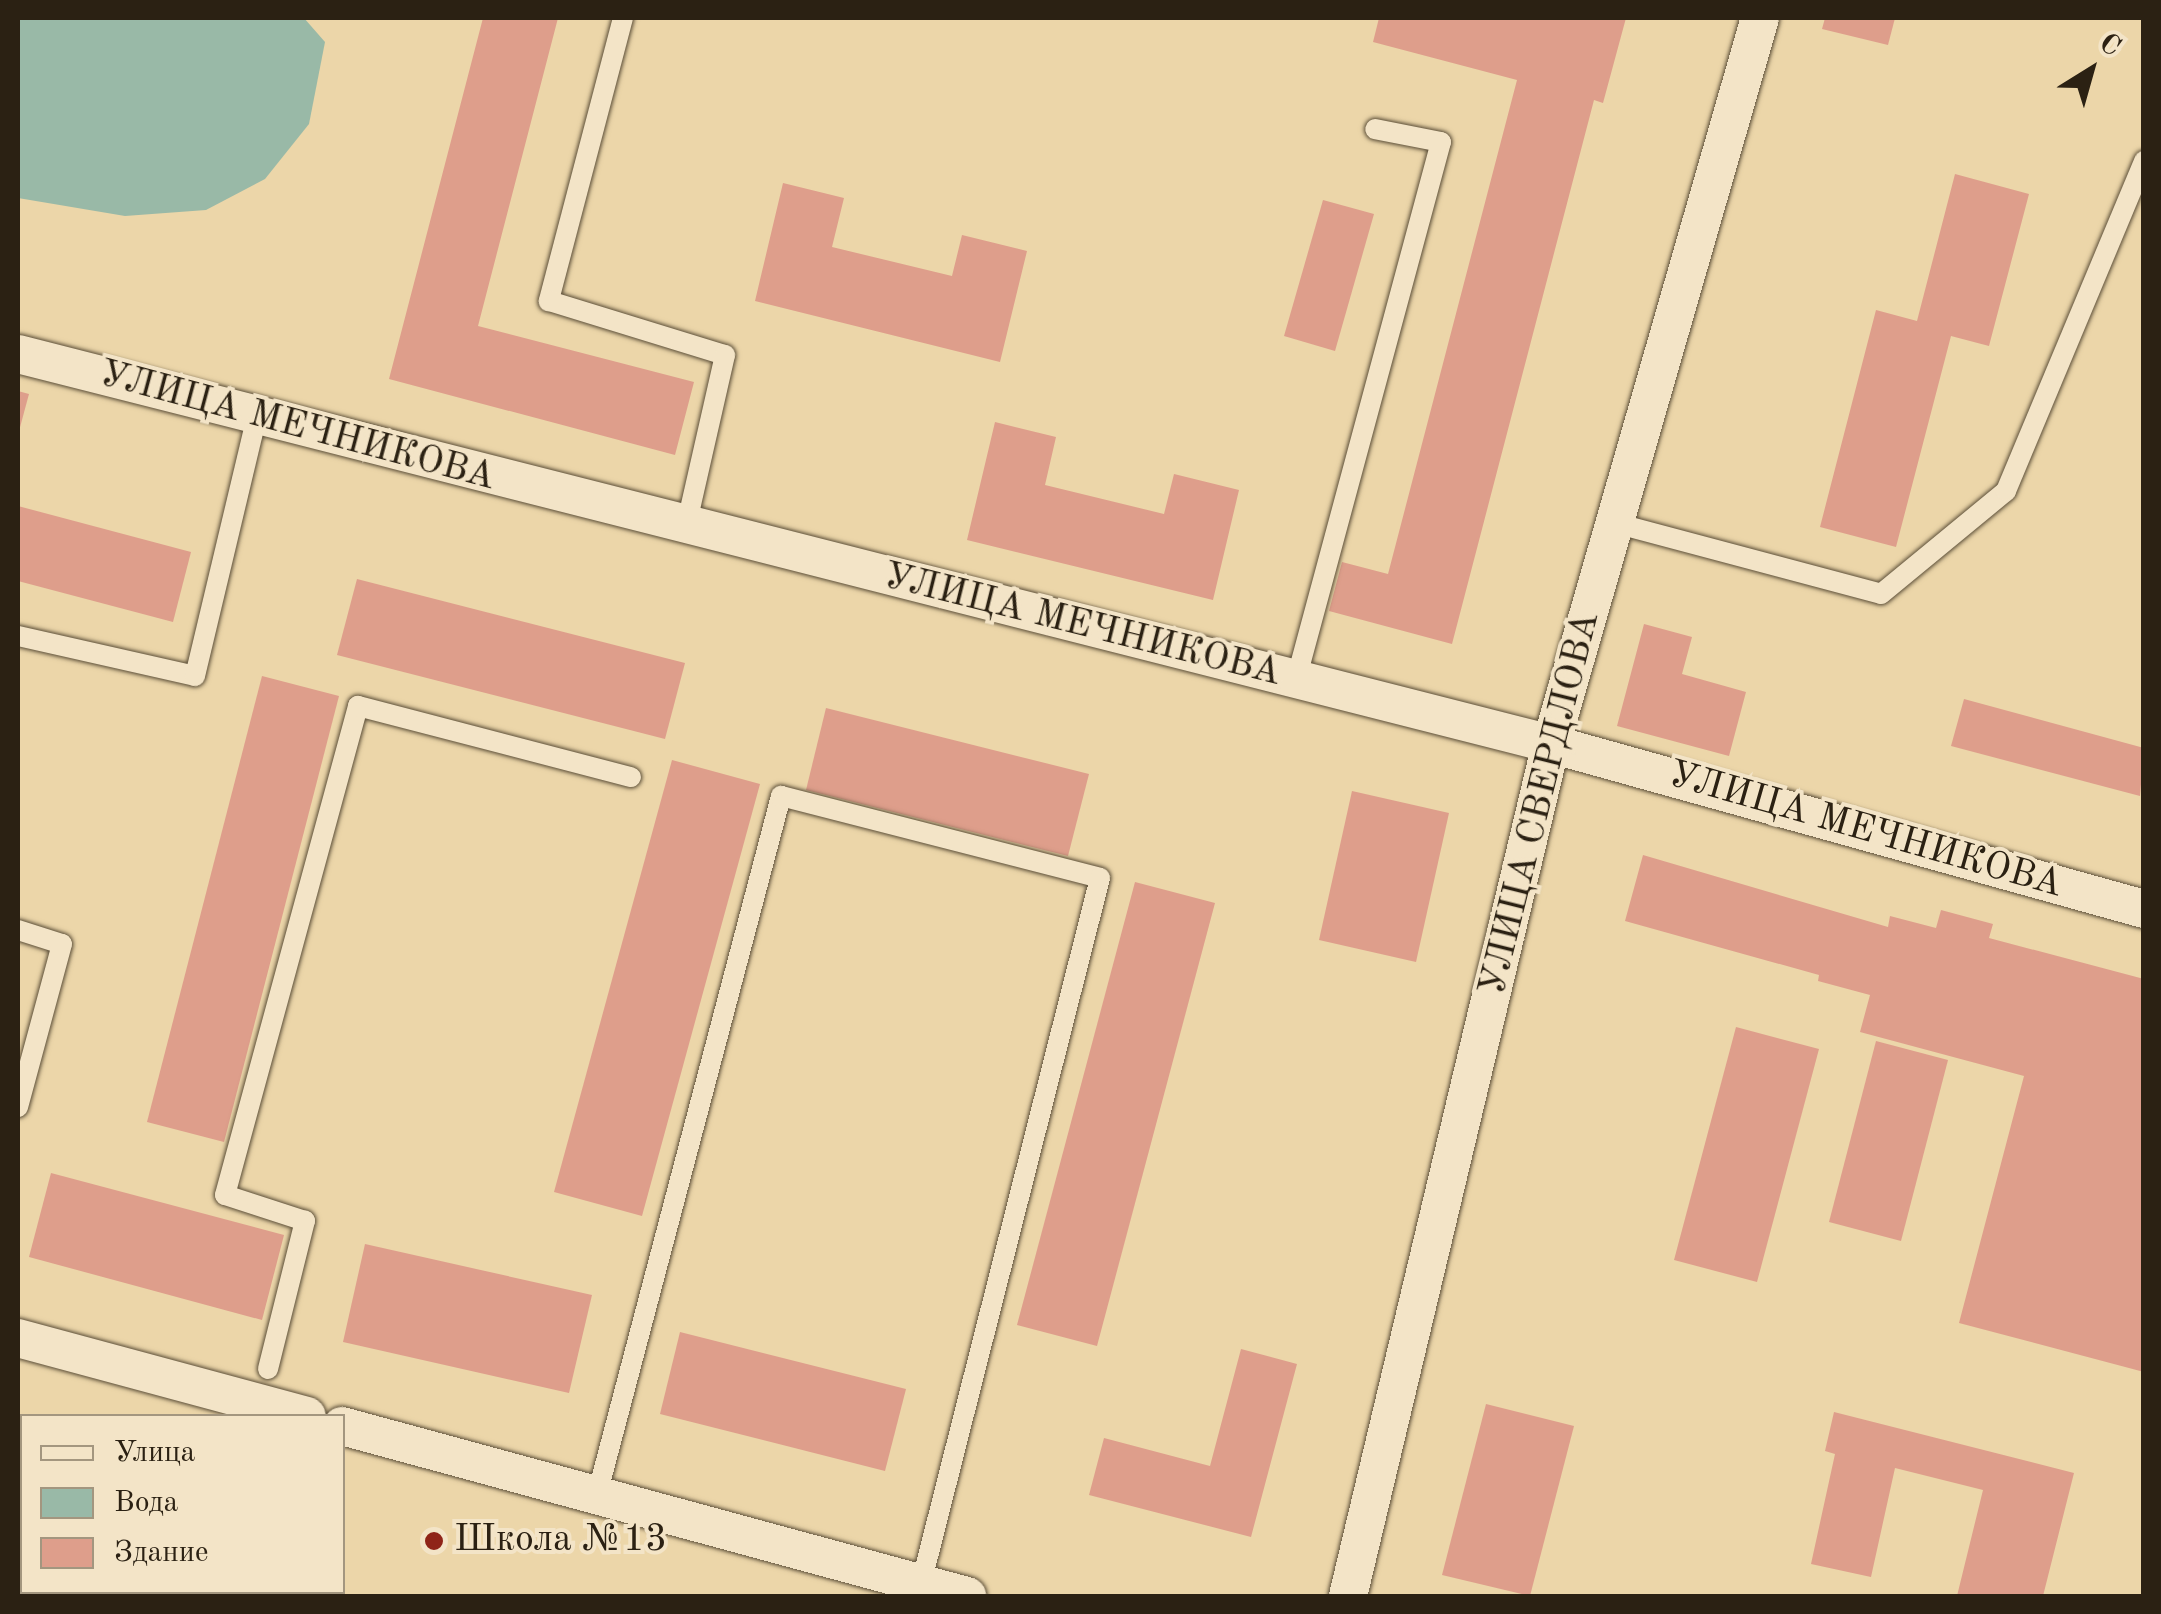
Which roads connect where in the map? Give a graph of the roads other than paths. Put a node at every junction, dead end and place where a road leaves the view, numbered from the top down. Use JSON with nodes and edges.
{"nodes":[{"id":1,"x":623,"y":18,"type":"edge"},
{"id":2,"x":1760,"y":18,"type":"edge"},
{"id":3,"x":1375,"y":128,"type":"dead end"},
{"id":4,"x":2144,"y":162,"type":"edge"},
{"id":5,"x":18,"y":354,"type":"edge"},
{"id":6,"x":256,"y":419,"type":"junction"},
{"id":7,"x":1615,"y":523,"type":"junction"},
{"id":8,"x":686,"y":527,"type":"junction"},
{"id":9,"x":18,"y":636,"type":"edge"},
{"id":10,"x":1296,"y":680,"type":"junction"},
{"id":11,"x":1551,"y":744,"type":"junction"},
{"id":12,"x":631,"y":777,"type":"dead end"},
{"id":13,"x":2144,"y":908,"type":"edge"},
{"id":14,"x":18,"y":930,"type":"edge"},
{"id":15,"x":18,"y":1108,"type":"edge"},
{"id":16,"x":18,"y":1338,"type":"edge"},
{"id":17,"x":268,"y":1369,"type":"dead end"},
{"id":18,"x":300,"y":1414,"type":"edge"},
{"id":19,"x":345,"y":1427,"type":"edge"},
{"id":20,"x":597,"y":1496,"type":"junction"},
{"id":21,"x":921,"y":1584,"type":"junction"},
{"id":22,"x":966,"y":1596,"type":"edge"},
{"id":23,"x":1348,"y":1596,"type":"edge"}],
"edges":[{"from":1,"to":8,"type":"lane"},
{"from":2,"to":7,"type":"street","name":"УЛИЦА СВЕРДЛОВА"},
{"from":3,"to":10,"type":"lane"},
{"from":4,"to":7,"type":"lane"},
{"from":5,"to":6,"type":"street","name":"УЛИЦА МЕЧНИКОВА"},
{"from":6,"to":8,"type":"street","name":"УЛИЦА МЕЧНИКОВА"},
{"from":6,"to":9,"type":"lane"},
{"from":7,"to":11,"type":"street","name":"УЛИЦА СВЕРДЛОВА"},
{"from":8,"to":10,"type":"street","name":"УЛИЦА МЕЧНИКОВА"},
{"from":10,"to":11,"type":"street","name":"УЛИЦА МЕЧНИКОВА"},
{"from":11,"to":13,"type":"street","name":"УЛИЦА МЕЧНИКОВА"},
{"from":11,"to":23,"type":"street","name":"УЛИЦА СВЕРДЛОВА"},
{"from":12,"to":17,"type":"lane"},
{"from":14,"to":15,"type":"lane"},
{"from":16,"to":18,"type":"street"},
{"from":19,"to":20,"type":"street"},
{"from":20,"to":21,"type":"street"},
{"from":20,"to":21,"type":"lane"},
{"from":21,"to":22,"type":"street"}]}
